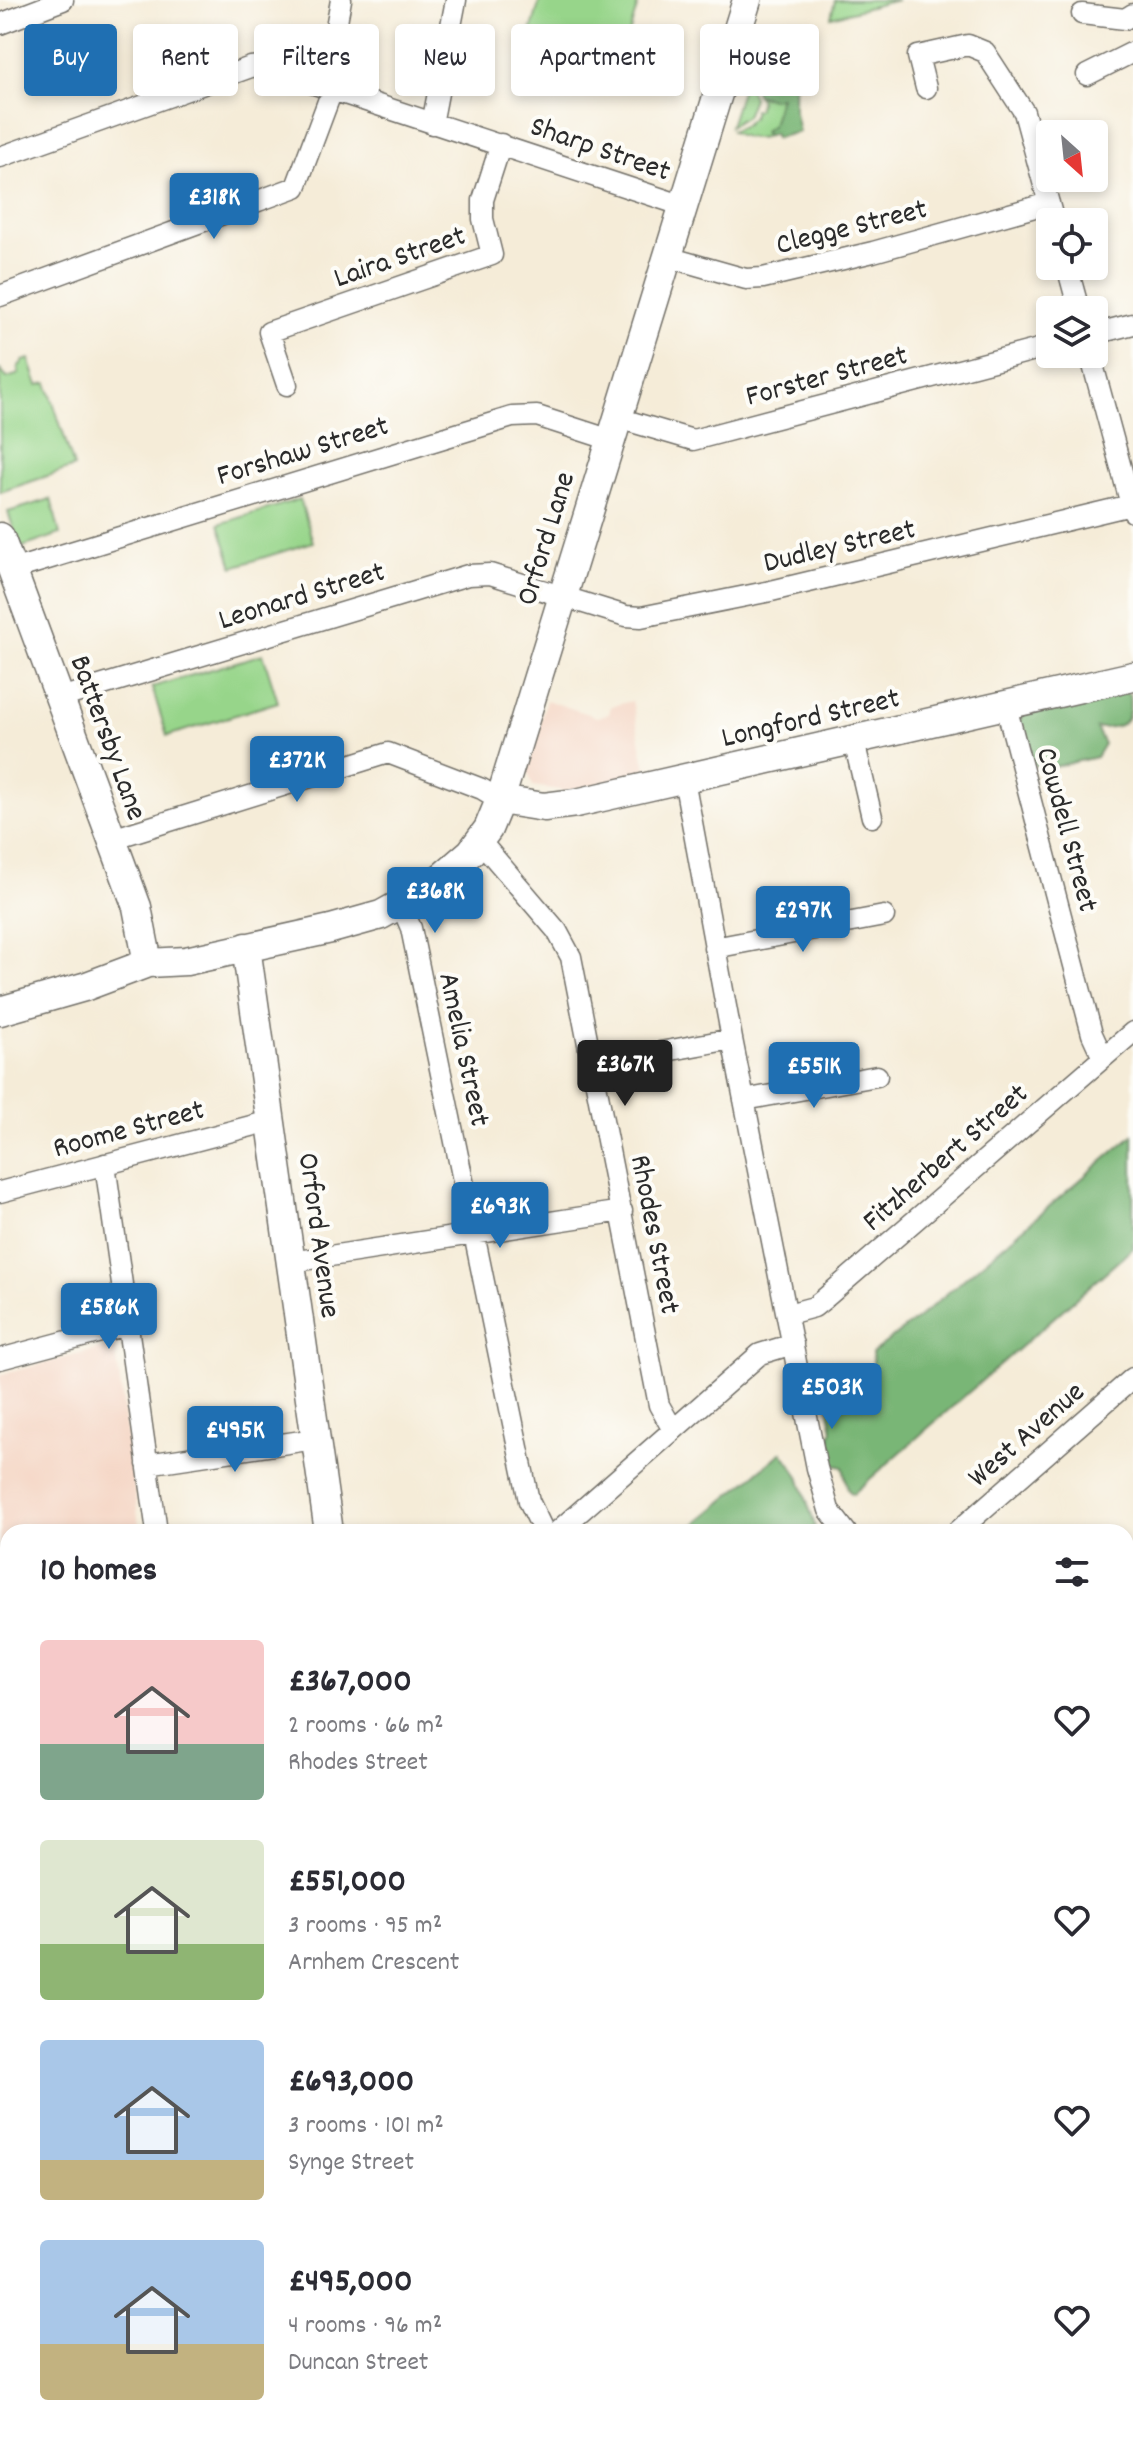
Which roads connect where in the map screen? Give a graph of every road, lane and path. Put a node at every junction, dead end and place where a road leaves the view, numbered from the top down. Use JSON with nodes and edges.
{"nodes":[{"id":1,"x":63,"y":0,"type":"edge"},
{"id":2,"x":341,"y":0,"type":"edge"},
{"id":3,"x":456,"y":0,"type":"edge"},
{"id":4,"x":747,"y":0,"type":"edge"},
{"id":5,"x":1082,"y":14,"type":"dead end"},
{"id":6,"x":1129,"y":17,"type":"edge"},
{"id":7,"x":0,"y":24,"type":"edge"},
{"id":8,"x":338,"y":24,"type":"edge"},
{"id":9,"x":1133,"y":44,"type":"edge"},
{"id":10,"x":1133,"y":52,"type":"edge"},
{"id":11,"x":254,"y":67,"type":"edge"},
{"id":12,"x":1087,"y":75,"type":"dead end"},
{"id":13,"x":926,"y":88,"type":"dead end"},
{"id":14,"x":326,"y":96,"type":"edge"},
{"id":15,"x":354,"y":96,"type":"edge"},
{"id":16,"x":432,"y":124,"type":"junction"},
{"id":17,"x":501,"y":144,"type":"junction"},
{"id":18,"x":0,"y":157,"type":"edge"},
{"id":19,"x":684,"y":206,"type":"junction"},
{"id":20,"x":1050,"y":208,"type":"edge"},
{"id":21,"x":1036,"y":215,"type":"edge"},
{"id":22,"x":668,"y":257,"type":"junction"},
{"id":23,"x":0,"y":296,"type":"edge"},
{"id":24,"x":1133,"y":324,"type":"edge"},
{"id":25,"x":1108,"y":330,"type":"edge"},
{"id":26,"x":1036,"y":350,"type":"edge"},
{"id":27,"x":1094,"y":368,"type":"edge"},
{"id":28,"x":287,"y":385,"type":"dead end"},
{"id":29,"x":614,"y":429,"type":"junction"},
{"id":30,"x":1131,"y":497,"type":"edge"},
{"id":31,"x":0,"y":537,"type":"edge"},
{"id":32,"x":12,"y":570,"type":"junction"},
{"id":33,"x":561,"y":597,"type":"junction"},
{"id":34,"x":1133,"y":676,"type":"edge"},
{"id":35,"x":60,"y":698,"type":"junction"},
{"id":36,"x":1006,"y":706,"type":"junction"},
{"id":37,"x":854,"y":741,"type":"junction"},
{"id":38,"x":684,"y":779,"type":"junction"},
{"id":39,"x":500,"y":800,"type":"junction"},
{"id":40,"x":872,"y":817,"type":"dead end"},
{"id":41,"x":112,"y":839,"type":"junction"},
{"id":42,"x":480,"y":841,"type":"junction"},
{"id":43,"x":401,"y":905,"type":"junction"},
{"id":44,"x":884,"y":916,"type":"dead end"},
{"id":45,"x":246,"y":947,"type":"junction"},
{"id":46,"x":714,"y":948,"type":"junction"},
{"id":47,"x":148,"y":963,"type":"junction"},
{"id":48,"x":0,"y":1011,"type":"edge"},
{"id":49,"x":1133,"y":1032,"type":"edge"},
{"id":50,"x":732,"y":1039,"type":"junction"},
{"id":51,"x":1103,"y":1058,"type":"junction"},
{"id":52,"x":594,"y":1064,"type":"junction"},
{"id":53,"x":877,"y":1076,"type":"dead end"},
{"id":54,"x":744,"y":1100,"type":"junction"},
{"id":55,"x":270,"y":1121,"type":"junction"},
{"id":56,"x":105,"y":1164,"type":"junction"},
{"id":57,"x":0,"y":1192,"type":"edge"},
{"id":58,"x":622,"y":1211,"type":"junction"},
{"id":59,"x":474,"y":1234,"type":"junction"},
{"id":60,"x":291,"y":1262,"type":"junction"},
{"id":61,"x":788,"y":1314,"type":"junction"},
{"id":62,"x":127,"y":1325,"type":"junction"},
{"id":63,"x":793,"y":1344,"type":"junction"},
{"id":64,"x":0,"y":1359,"type":"edge"},
{"id":65,"x":1133,"y":1378,"type":"edge"},
{"id":66,"x":673,"y":1430,"type":"junction"},
{"id":67,"x":315,"y":1439,"type":"junction"},
{"id":68,"x":147,"y":1464,"type":"junction"},
{"id":69,"x":156,"y":1524,"type":"edge"},
{"id":70,"x":328,"y":1524,"type":"edge"},
{"id":71,"x":540,"y":1524,"type":"edge"},
{"id":72,"x":566,"y":1524,"type":"edge"},
{"id":73,"x":840,"y":1524,"type":"edge"},
{"id":74,"x":966,"y":1524,"type":"edge"}],
"edges":[{"from":1,"to":7,"type":"street"},
{"from":2,"to":8,"type":"street"},
{"from":3,"to":16,"type":"street"},
{"from":4,"to":19,"type":"street","name":"Orford Lane"},
{"from":5,"to":6,"type":"street"},
{"from":6,"to":9,"type":"street"},
{"from":10,"to":12,"type":"street"},
{"from":11,"to":18,"type":"street","name":"Sharp Street"},
{"from":13,"to":20,"type":"street"},
{"from":14,"to":23,"type":"street"},
{"from":15,"to":16,"type":"street","name":"Sharp Street"},
{"from":16,"to":17,"type":"street","name":"Sharp Street"},
{"from":17,"to":19,"type":"street","name":"Sharp Street"},
{"from":17,"to":28,"type":"street","name":"Laira Street"},
{"from":19,"to":22,"type":"street","name":"Orford Lane"},
{"from":21,"to":22,"type":"street","name":"Clegge Street"},
{"from":22,"to":29,"type":"street","name":"Orford Lane"},
{"from":24,"to":25,"type":"street"},
{"from":26,"to":29,"type":"street","name":"Forster Street"},
{"from":27,"to":30,"type":"street"},
{"from":29,"to":32,"type":"street","name":"Forshaw Street"},
{"from":29,"to":33,"type":"street","name":"Orford Lane"},
{"from":30,"to":33,"type":"street","name":"Dudley Street"},
{"from":31,"to":32,"type":"street","name":"Battersby Lane"},
{"from":32,"to":35,"type":"street","name":"Battersby Lane"},
{"from":33,"to":35,"type":"street","name":"Leonard Street"},
{"from":33,"to":39,"type":"street","name":"Orford Lane"},
{"from":34,"to":36,"type":"street","name":"Longford Street"},
{"from":35,"to":41,"type":"street","name":"Battersby Lane"},
{"from":36,"to":37,"type":"street","name":"Longford Street"},
{"from":36,"to":51,"type":"street","name":"Cowdell Street"},
{"from":37,"to":38,"type":"street","name":"Longford Street"},
{"from":37,"to":40,"type":"street"},
{"from":38,"to":39,"type":"street","name":"Longford Street"},
{"from":38,"to":46,"type":"street"},
{"from":39,"to":41,"type":"street"},
{"from":39,"to":42,"type":"street","name":"Orford Lane"},
{"from":41,"to":47,"type":"street","name":"Battersby Lane"},
{"from":42,"to":43,"type":"street","name":"Orford Lane"},
{"from":42,"to":52,"type":"street","name":"Rhodes Street"},
{"from":43,"to":45,"type":"street","name":"Orford Lane"},
{"from":43,"to":59,"type":"street","name":"Amelia Street"},
{"from":44,"to":46,"type":"street"},
{"from":45,"to":47,"type":"street","name":"Orford Lane"},
{"from":45,"to":55,"type":"street","name":"Orford Avenue"},
{"from":46,"to":50,"type":"street"},
{"from":47,"to":48,"type":"street","name":"Orford Lane"},
{"from":49,"to":51,"type":"street","name":"Fitzherbert Street"},
{"from":50,"to":52,"type":"street"},
{"from":50,"to":54,"type":"street"},
{"from":51,"to":61,"type":"street","name":"Fitzherbert Street"},
{"from":52,"to":58,"type":"street","name":"Rhodes Street"},
{"from":53,"to":54,"type":"street"},
{"from":54,"to":61,"type":"street"},
{"from":55,"to":56,"type":"street","name":"Roome Street"},
{"from":55,"to":60,"type":"street","name":"Orford Avenue"},
{"from":56,"to":57,"type":"street","name":"Roome Street"},
{"from":56,"to":62,"type":"street"},
{"from":58,"to":59,"type":"street"},
{"from":58,"to":66,"type":"street","name":"Rhodes Street"},
{"from":59,"to":60,"type":"street"},
{"from":59,"to":71,"type":"street","name":"Amelia Street"},
{"from":60,"to":67,"type":"street","name":"Orford Avenue"},
{"from":61,"to":63,"type":"street"},
{"from":62,"to":64,"type":"street"},
{"from":62,"to":68,"type":"street"},
{"from":63,"to":66,"type":"street"},
{"from":63,"to":73,"type":"street"},
{"from":65,"to":74,"type":"street","name":"West Avenue"},
{"from":66,"to":72,"type":"street"},
{"from":67,"to":68,"type":"street"},
{"from":67,"to":70,"type":"street","name":"Orford Avenue"},
{"from":68,"to":69,"type":"street"}]}
